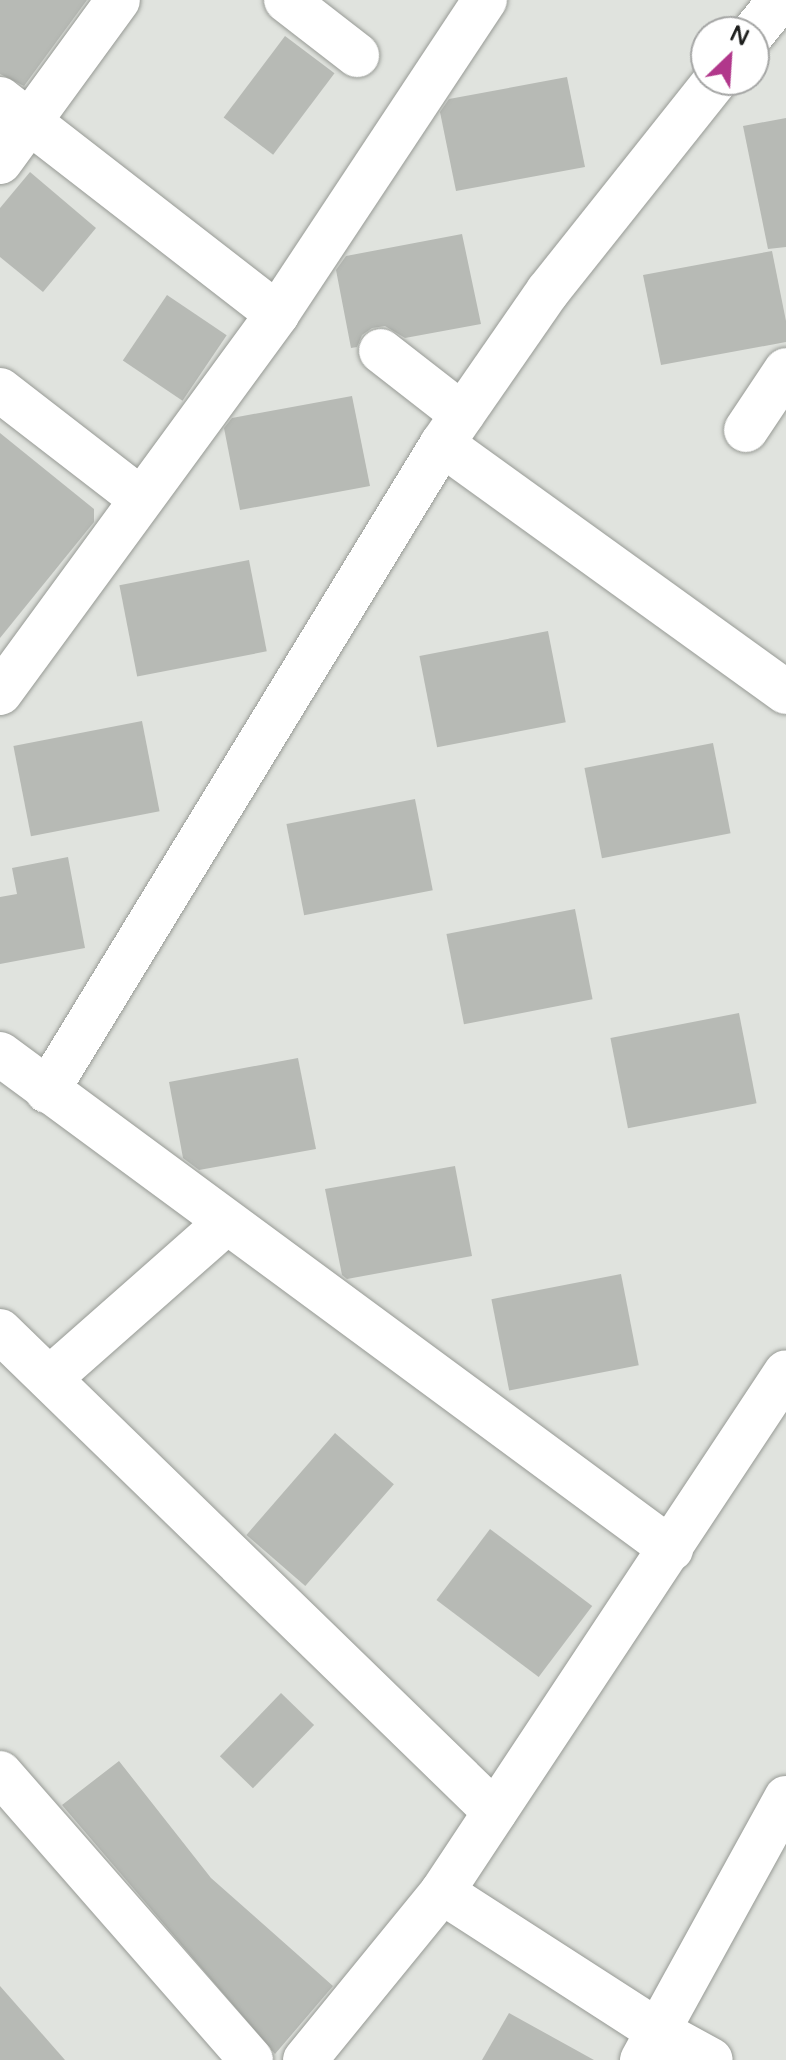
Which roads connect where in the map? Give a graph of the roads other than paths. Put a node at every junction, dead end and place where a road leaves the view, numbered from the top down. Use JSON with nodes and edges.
{"nodes":[{"id":1,"x":118,"y":0,"type":"edge"},
{"id":2,"x":286,"y":0,"type":"edge"},
{"id":3,"x":485,"y":0,"type":"edge"},
{"id":4,"x":780,"y":0,"type":"edge"},
{"id":5,"x":767,"y":16,"type":"edge"},
{"id":6,"x":357,"y":55,"type":"dead end"},
{"id":7,"x":703,"y":96,"type":"edge"},
{"id":8,"x":15,"y":110,"type":"edge"},
{"id":9,"x":0,"y":162,"type":"edge"},
{"id":10,"x":277,"y":314,"type":"junction"},
{"id":11,"x":381,"y":351,"type":"dead end"},
{"id":12,"x":786,"y":370,"type":"edge"},
{"id":13,"x":0,"y":390,"type":"edge"},
{"id":14,"x":452,"y":429,"type":"junction"},
{"id":15,"x":746,"y":430,"type":"dead end"},
{"id":16,"x":141,"y":499,"type":"junction"},
{"id":17,"x":4,"y":680,"type":"edge"},
{"id":18,"x":786,"y":692,"type":"edge"},
{"id":19,"x":0,"y":1054,"type":"edge"},
{"id":20,"x":47,"y":1091,"type":"junction"},
{"id":21,"x":226,"y":1223,"type":"junction"},
{"id":22,"x":0,"y":1331,"type":"edge"},
{"id":23,"x":786,"y":1372,"type":"edge"},
{"id":24,"x":50,"y":1378,"type":"junction"},
{"id":25,"x":671,"y":1549,"type":"junction"},
{"id":26,"x":0,"y":1773,"type":"edge"},
{"id":27,"x":786,"y":1798,"type":"edge"},
{"id":28,"x":495,"y":1812,"type":"junction"},
{"id":29,"x":442,"y":1892,"type":"junction"},
{"id":30,"x":650,"y":2045,"type":"edge"},
{"id":31,"x":251,"y":2060,"type":"edge"},
{"id":32,"x":305,"y":2060,"type":"edge"},
{"id":33,"x":711,"y":2060,"type":"edge"}],
"edges":[{"from":1,"to":8,"type":"street"},
{"from":2,"to":6,"type":"street"},
{"from":3,"to":10,"type":"street"},
{"from":4,"to":5,"type":"street"},
{"from":7,"to":14,"type":"street"},
{"from":8,"to":9,"type":"street"},
{"from":8,"to":10,"type":"street"},
{"from":10,"to":16,"type":"street"},
{"from":11,"to":14,"type":"street"},
{"from":12,"to":15,"type":"street"},
{"from":13,"to":16,"type":"street"},
{"from":14,"to":18,"type":"street"},
{"from":14,"to":20,"type":"street"},
{"from":16,"to":17,"type":"street"},
{"from":19,"to":20,"type":"street"},
{"from":20,"to":21,"type":"street"},
{"from":21,"to":24,"type":"street"},
{"from":21,"to":25,"type":"street"},
{"from":22,"to":24,"type":"street"},
{"from":23,"to":25,"type":"street"},
{"from":24,"to":28,"type":"street"},
{"from":25,"to":28,"type":"street"},
{"from":26,"to":31,"type":"street"},
{"from":27,"to":30,"type":"street"},
{"from":28,"to":29,"type":"street"},
{"from":29,"to":30,"type":"street"},
{"from":29,"to":32,"type":"street"},
{"from":30,"to":33,"type":"street"}]}
